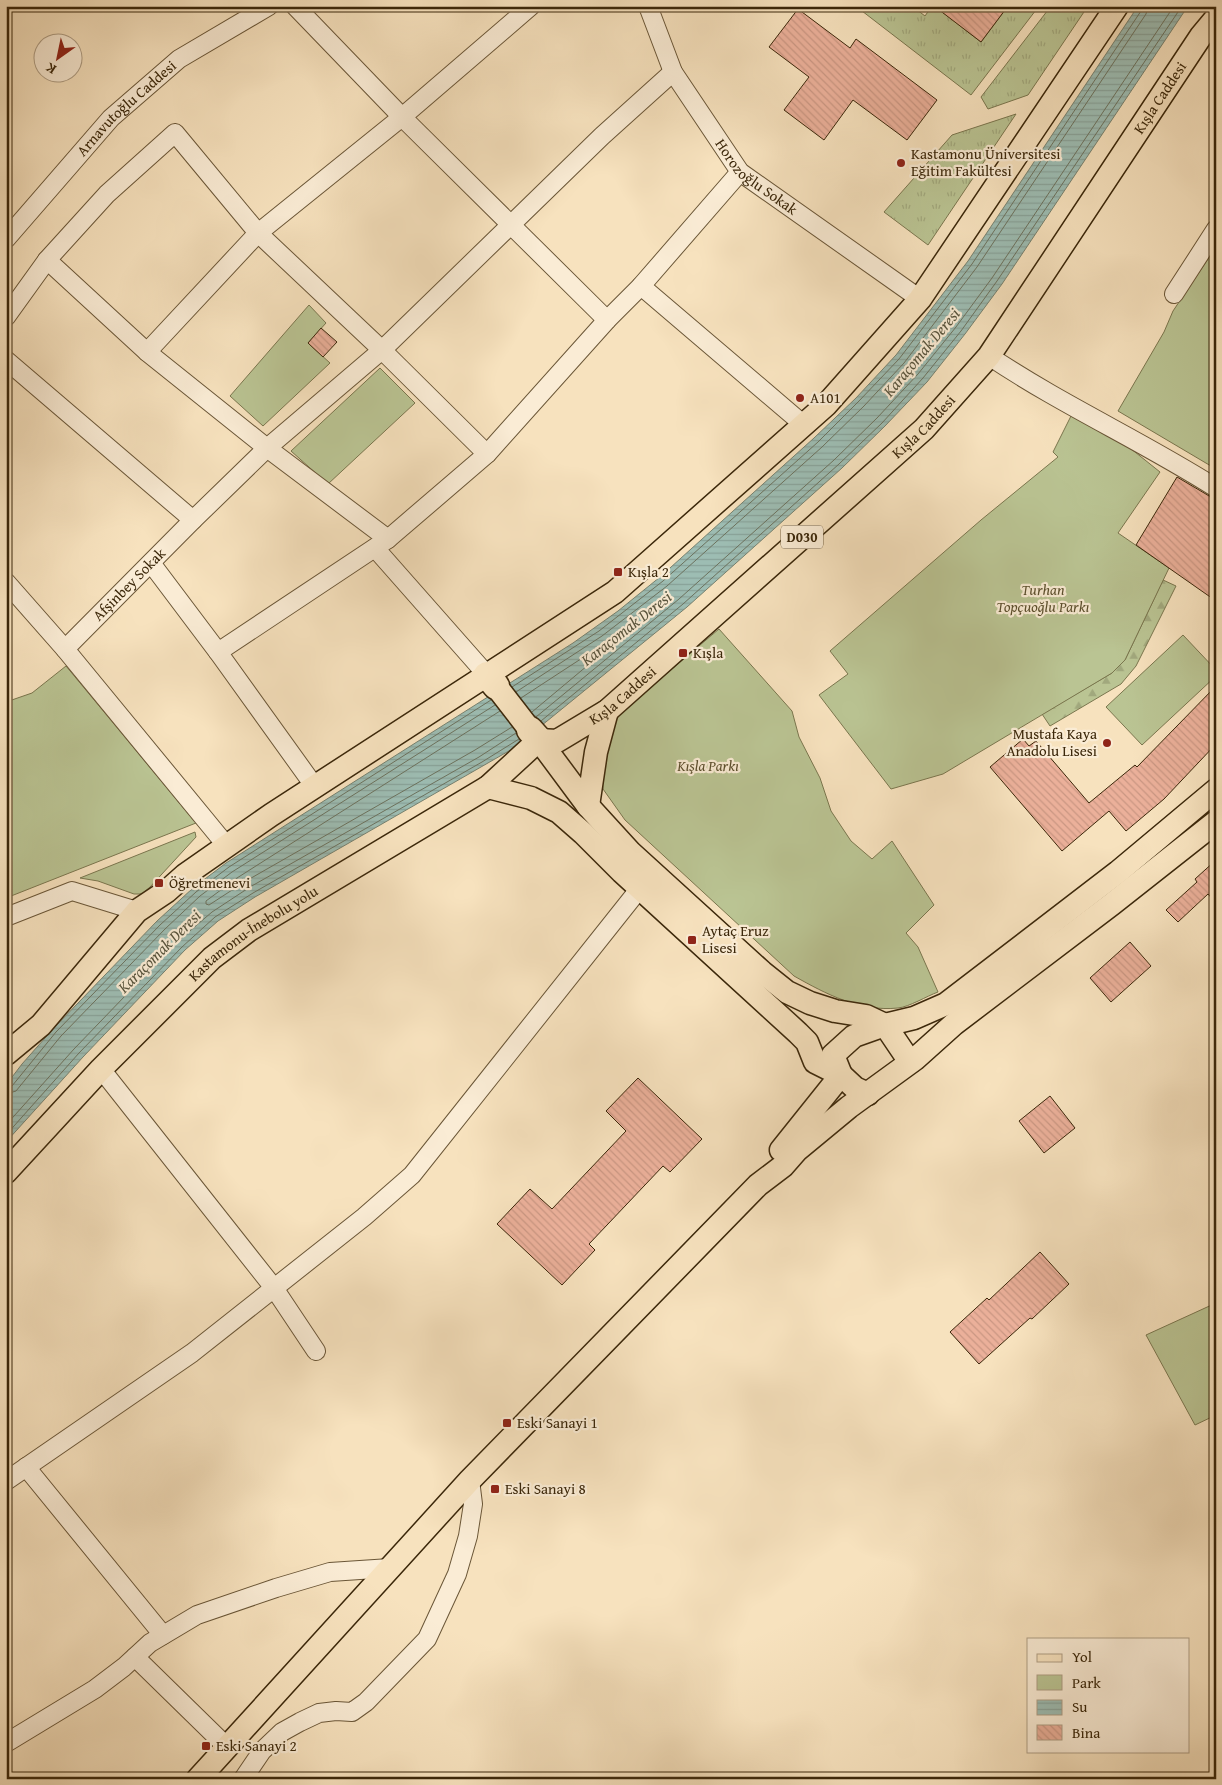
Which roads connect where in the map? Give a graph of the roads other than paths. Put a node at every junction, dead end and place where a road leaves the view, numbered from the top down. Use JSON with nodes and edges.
{"nodes":[{"id":1,"x":269,"y":6,"type":"edge"},
{"id":2,"x":295,"y":6,"type":"edge"},
{"id":3,"x":531,"y":6,"type":"edge"},
{"id":4,"x":648,"y":6,"type":"edge"},
{"id":5,"x":1117,"y":6,"type":"edge"},
{"id":6,"x":1216,"y":18,"type":"edge"},
{"id":7,"x":673,"y":72,"type":"junction"},
{"id":8,"x":402,"y":117,"type":"junction"},
{"id":9,"x":740,"y":172,"type":"junction"},
{"id":10,"x":511,"y":225,"type":"junction"},
{"id":11,"x":1216,"y":229,"type":"edge"},
{"id":12,"x":258,"y":233,"type":"junction"},
{"id":13,"x":6,"y":239,"type":"edge"},
{"id":14,"x":48,"y":260,"type":"junction"},
{"id":15,"x":641,"y":286,"type":"junction"},
{"id":16,"x":1174,"y":294,"type":"dead end"},
{"id":17,"x":920,"y":299,"type":"junction"},
{"id":18,"x":6,"y":318,"type":"edge"},
{"id":19,"x":606,"y":320,"type":"junction"},
{"id":20,"x":382,"y":350,"type":"junction"},
{"id":21,"x":147,"y":352,"type":"junction"},
{"id":22,"x":990,"y":356,"type":"junction"},
{"id":23,"x":6,"y":360,"type":"edge"},
{"id":24,"x":804,"y":425,"type":"junction"},
{"id":25,"x":267,"y":448,"type":"junction"},
{"id":26,"x":487,"y":454,"type":"junction"},
{"id":27,"x":1216,"y":488,"type":"edge"},
{"id":28,"x":193,"y":520,"type":"junction"},
{"id":29,"x":382,"y":544,"type":"junction"},
{"id":30,"x":151,"y":563,"type":"junction"},
{"id":31,"x":6,"y":582,"type":"edge"},
{"id":32,"x":65,"y":649,"type":"junction"},
{"id":33,"x":218,"y":652,"type":"junction"},
{"id":34,"x":491,"y":681,"type":"junction"},
{"id":35,"x":607,"y":711,"type":"junction"},
{"id":36,"x":534,"y":735,"type":"junction"},
{"id":37,"x":315,"y":787,"type":"junction"},
{"id":38,"x":488,"y":787,"type":"junction"},
{"id":39,"x":1216,"y":790,"type":"edge"},
{"id":40,"x":588,"y":806,"type":"junction"},
{"id":41,"x":1216,"y":822,"type":"edge"},
{"id":42,"x":226,"y":845,"type":"junction"},
{"id":43,"x":646,"y":880,"type":"junction"},
{"id":44,"x":138,"y":911,"type":"junction"},
{"id":45,"x":6,"y":917,"type":"edge"},
{"id":46,"x":885,"y":1025,"type":"junction"},
{"id":47,"x":6,"y":1054,"type":"edge"},
{"id":48,"x":910,"y":1062,"type":"junction"},
{"id":49,"x":101,"y":1069,"type":"junction"},
{"id":50,"x":841,"y":1075,"type":"junction"},
{"id":51,"x":868,"y":1094,"type":"junction"},
{"id":52,"x":6,"y":1172,"type":"edge"},
{"id":53,"x":758,"y":1184,"type":"junction"},
{"id":54,"x":274,"y":1288,"type":"junction"},
{"id":55,"x":316,"y":1351,"type":"dead end"},
{"id":56,"x":26,"y":1467,"type":"junction"},
{"id":57,"x":470,"y":1480,"type":"junction"},
{"id":58,"x":6,"y":1481,"type":"edge"},
{"id":59,"x":390,"y":1568,"type":"junction"},
{"id":60,"x":163,"y":1635,"type":"junction"},
{"id":61,"x":136,"y":1657,"type":"junction"},
{"id":62,"x":6,"y":1743,"type":"edge"},
{"id":63,"x":227,"y":1747,"type":"junction"},
{"id":64,"x":198,"y":1779,"type":"edge"},
{"id":65,"x":243,"y":1779,"type":"edge"}],
"edges":[{"from":1,"to":13,"type":"street","name":"Arnavutoğlu Caddesi"},
{"from":2,"to":8,"type":"street"},
{"from":3,"to":8,"type":"street"},
{"from":4,"to":7,"type":"street","name":"Horozoğlu Sokak"},
{"from":5,"to":17,"type":"main road"},
{"from":6,"to":22,"type":"main road","name":"Kışla Caddesi"},
{"from":7,"to":9,"type":"street","name":"Horozoğlu Sokak"},
{"from":7,"to":10,"type":"street","name":"Afşinbey Sokak"},
{"from":8,"to":10,"type":"street"},
{"from":8,"to":12,"type":"street"},
{"from":9,"to":15,"type":"street"},
{"from":9,"to":17,"type":"street","name":"Horozoğlu Sokak"},
{"from":10,"to":19,"type":"street"},
{"from":10,"to":20,"type":"street","name":"Afşinbey Sokak"},
{"from":11,"to":16,"type":"street"},
{"from":12,"to":14,"type":"street"},
{"from":12,"to":20,"type":"street"},
{"from":12,"to":21,"type":"street"},
{"from":14,"to":18,"type":"street"},
{"from":14,"to":21,"type":"street"},
{"from":15,"to":19,"type":"street"},
{"from":15,"to":24,"type":"street"},
{"from":17,"to":24,"type":"main road"},
{"from":19,"to":26,"type":"street"},
{"from":20,"to":25,"type":"street","name":"Afşinbey Sokak"},
{"from":20,"to":26,"type":"street"},
{"from":21,"to":25,"type":"street"},
{"from":22,"to":27,"type":"street"},
{"from":22,"to":35,"type":"main road","name":"Kışla Caddesi","number":"D030"},
{"from":23,"to":28,"type":"street"},
{"from":24,"to":34,"type":"main road"},
{"from":25,"to":28,"type":"street","name":"Afşinbey Sokak"},
{"from":25,"to":29,"type":"street"},
{"from":26,"to":29,"type":"street"},
{"from":28,"to":30,"type":"street","name":"Afşinbey Sokak"},
{"from":29,"to":33,"type":"street"},
{"from":29,"to":34,"type":"street"},
{"from":30,"to":32,"type":"street","name":"Afşinbey Sokak"},
{"from":30,"to":33,"type":"street"},
{"from":31,"to":32,"type":"street"},
{"from":32,"to":42,"type":"street"},
{"from":33,"to":37,"type":"street"},
{"from":34,"to":36,"type":"main road"},
{"from":34,"to":37,"type":"main road"},
{"from":35,"to":36,"type":"main road","name":"Kışla Caddesi","number":"D030"},
{"from":35,"to":40,"type":"main road"},
{"from":36,"to":38,"type":"main road","name":"Kastamonu-İnebolu yolu"},
{"from":36,"to":40,"type":"main road"},
{"from":37,"to":42,"type":"main road"},
{"from":38,"to":43,"type":"main road"},
{"from":38,"to":49,"type":"main road","name":"Kastamonu-İnebolu yolu"},
{"from":39,"to":46,"type":"main road"},
{"from":40,"to":43,"type":"main road"},
{"from":41,"to":48,"type":"main road"},
{"from":42,"to":44,"type":"main road"},
{"from":43,"to":46,"type":"main road"},
{"from":43,"to":50,"type":"main road"},
{"from":43,"to":54,"type":"street"},
{"from":44,"to":45,"type":"street"},
{"from":44,"to":47,"type":"main road"},
{"from":46,"to":48,"type":"main road"},
{"from":46,"to":50,"type":"main road"},
{"from":48,"to":51,"type":"main road"},
{"from":49,"to":52,"type":"main road","name":"Kastamonu-İnebolu yolu"},
{"from":49,"to":54,"type":"street"},
{"from":50,"to":51,"type":"main road"},
{"from":50,"to":53,"type":"main road"},
{"from":51,"to":53,"type":"main road"},
{"from":53,"to":57,"type":"main road"},
{"from":54,"to":55,"type":"street"},
{"from":54,"to":56,"type":"street"},
{"from":56,"to":58,"type":"street"},
{"from":56,"to":60,"type":"street"},
{"from":57,"to":59,"type":"main road"},
{"from":57,"to":65,"type":"street"},
{"from":59,"to":60,"type":"street"},
{"from":59,"to":63,"type":"main road"},
{"from":60,"to":61,"type":"street"},
{"from":61,"to":62,"type":"street"},
{"from":61,"to":63,"type":"street"},
{"from":63,"to":64,"type":"main road"}]}
